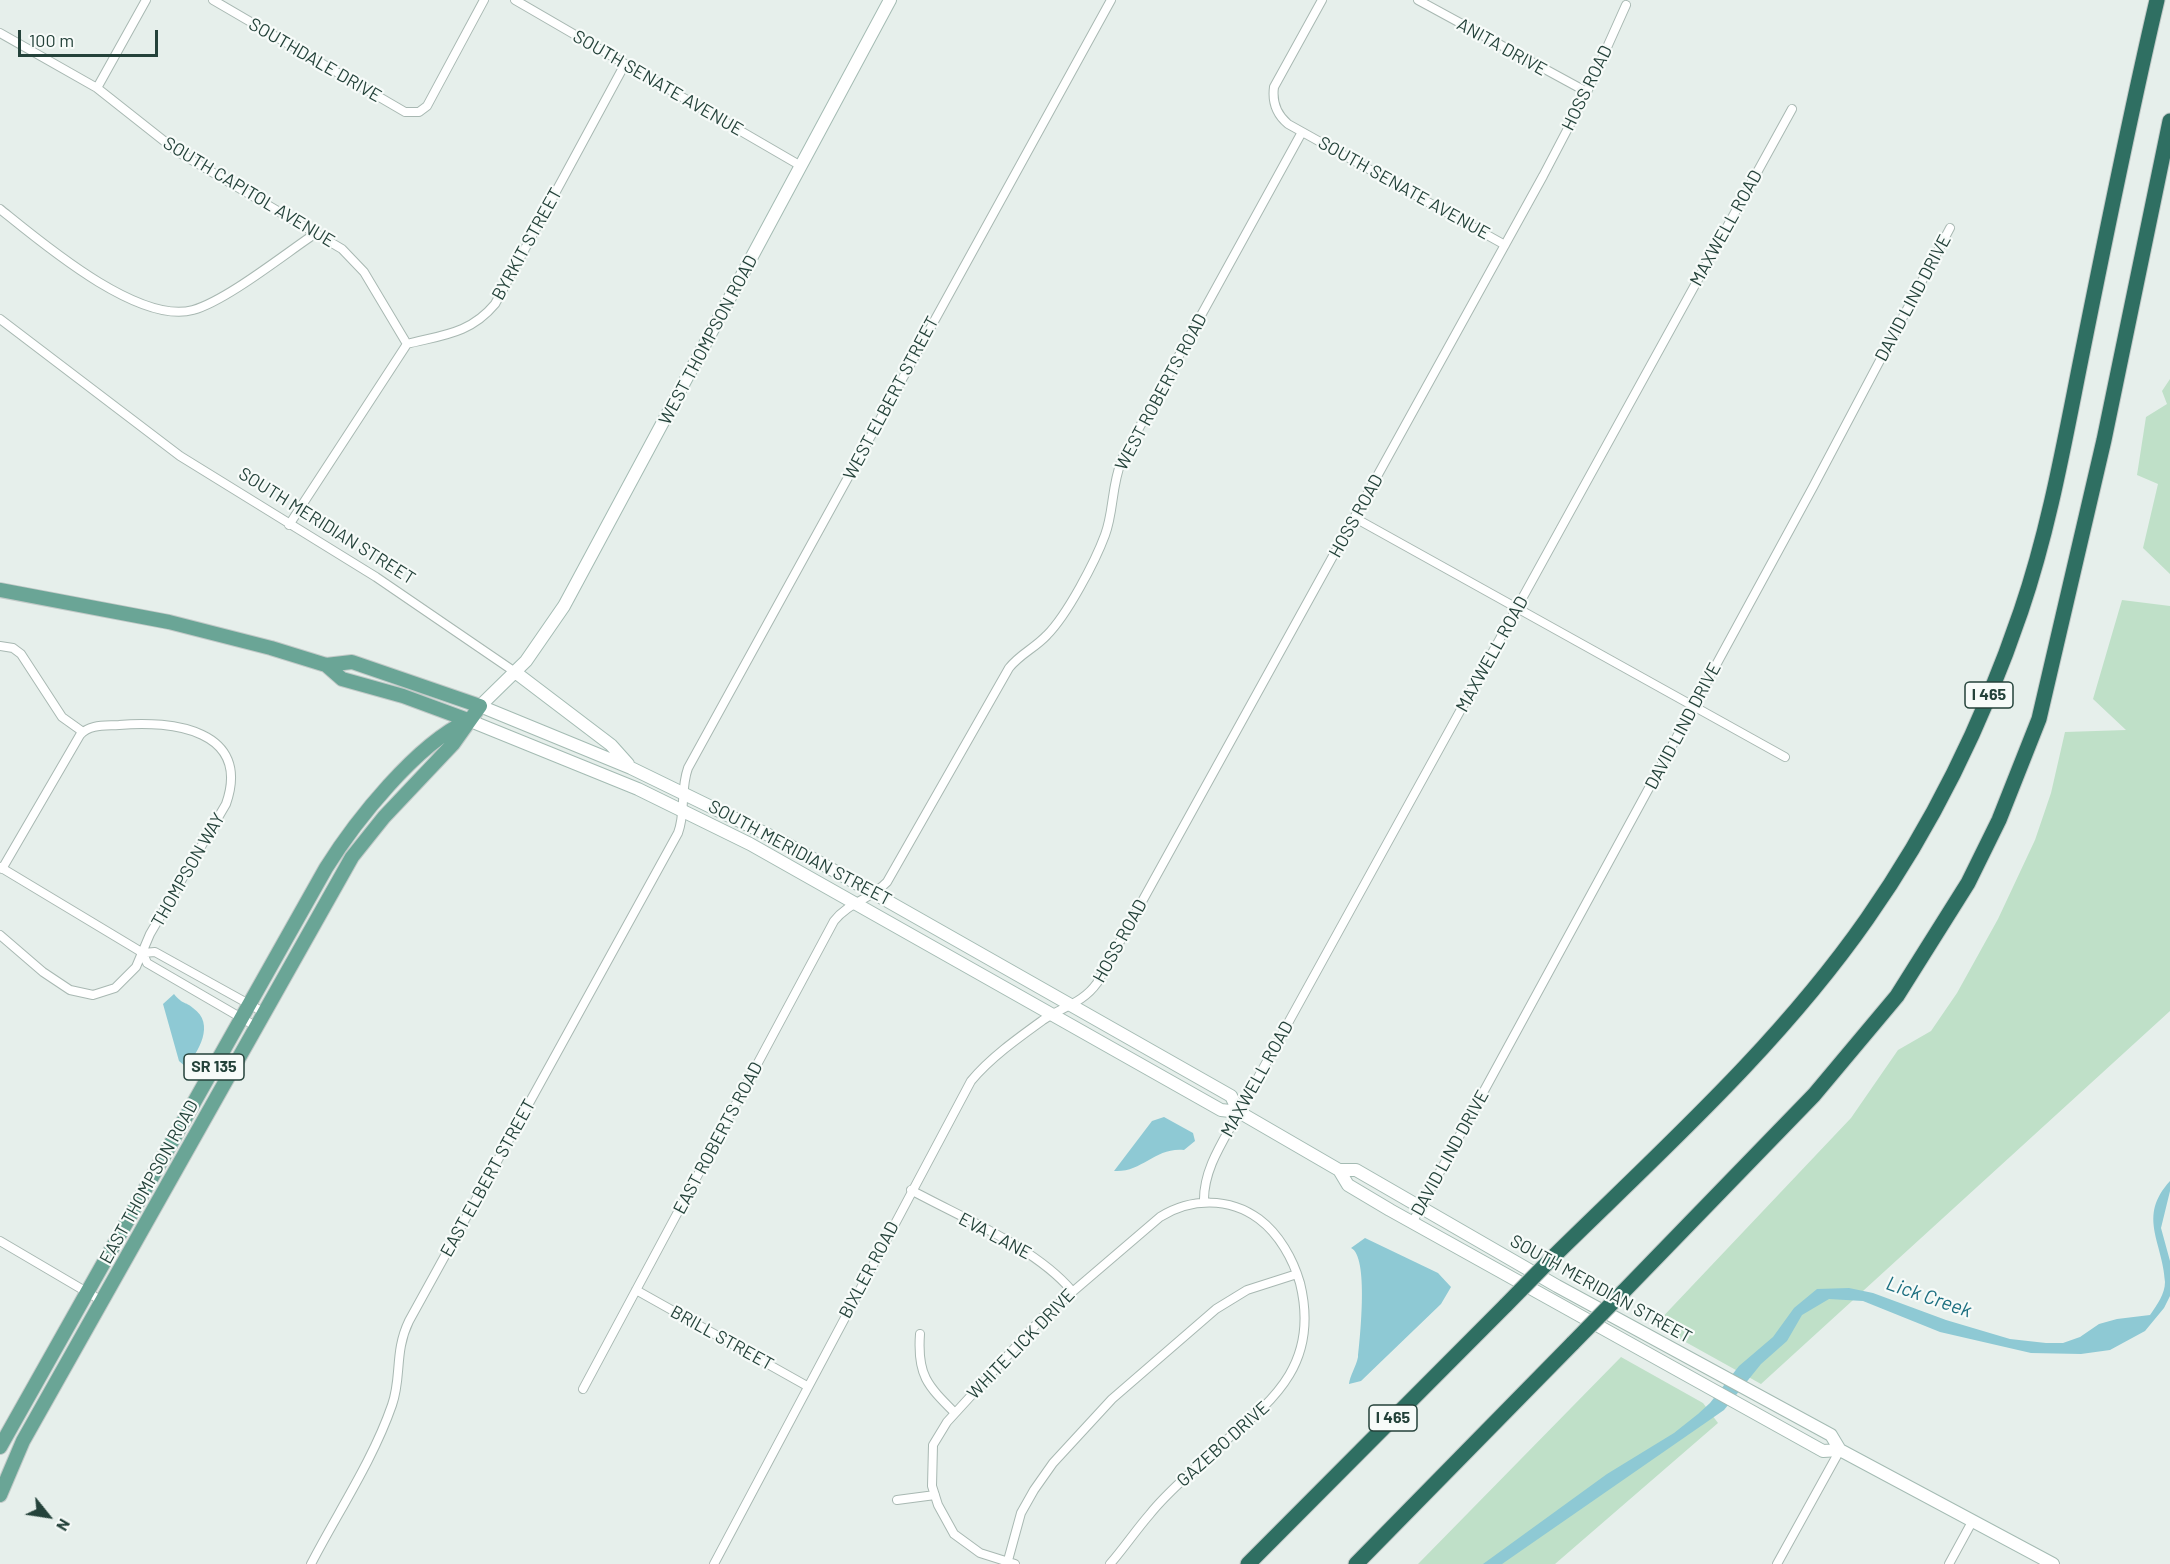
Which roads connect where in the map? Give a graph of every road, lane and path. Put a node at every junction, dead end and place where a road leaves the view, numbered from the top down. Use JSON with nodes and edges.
{"nodes":[{"id":1,"x":146,"y":0,"type":"edge"},
{"id":2,"x":213,"y":0,"type":"edge"},
{"id":3,"x":484,"y":0,"type":"edge"},
{"id":4,"x":515,"y":0,"type":"edge"},
{"id":5,"x":890,"y":0,"type":"edge"},
{"id":6,"x":1112,"y":0,"type":"edge"},
{"id":7,"x":1322,"y":0,"type":"edge"},
{"id":8,"x":1418,"y":0,"type":"edge"},
{"id":9,"x":2157,"y":0,"type":"edge"},
{"id":10,"x":1626,"y":4,"type":"dead end"},
{"id":11,"x":0,"y":33,"type":"edge"},
{"id":12,"x":625,"y":64,"type":"junction"},
{"id":13,"x":97,"y":88,"type":"junction"},
{"id":14,"x":1587,"y":93,"type":"junction"},
{"id":15,"x":1792,"y":109,"type":"dead end"},
{"id":16,"x":2170,"y":121,"type":"edge"},
{"id":17,"x":1302,"y":132,"type":"junction"},
{"id":18,"x":801,"y":166,"type":"junction"},
{"id":19,"x":0,"y":209,"type":"edge"},
{"id":20,"x":1950,"y":228,"type":"dead end"},
{"id":21,"x":316,"y":233,"type":"junction"},
{"id":22,"x":1505,"y":245,"type":"junction"},
{"id":23,"x":0,"y":319,"type":"edge"},
{"id":24,"x":407,"y":344,"type":"junction"},
{"id":25,"x":1355,"y":518,"type":"junction"},
{"id":26,"x":289,"y":525,"type":"junction"},
{"id":27,"x":0,"y":590,"type":"edge"},
{"id":28,"x":1517,"y":607,"type":"junction"},
{"id":29,"x":0,"y":646,"type":"edge"},
{"id":30,"x":326,"y":665,"type":"junction"},
{"id":31,"x":515,"y":672,"type":"junction"},
{"id":32,"x":1694,"y":705,"type":"junction"},
{"id":33,"x":480,"y":706,"type":"junction"},
{"id":34,"x":468,"y":720,"type":"junction"},
{"id":35,"x":83,"y":732,"type":"junction"},
{"id":36,"x":1785,"y":757,"type":"dead end"},
{"id":37,"x":632,"y":768,"type":"junction"},
{"id":38,"x":683,"y":801,"type":"junction"},
{"id":39,"x":1,"y":868,"type":"edge"},
{"id":40,"x":864,"y":897,"type":"junction"},
{"id":41,"x":0,"y":935,"type":"edge"},
{"id":42,"x":143,"y":953,"type":"junction"},
{"id":43,"x":248,"y":1005,"type":"junction"},
{"id":44,"x":1064,"y":1010,"type":"junction"},
{"id":45,"x":264,"y":1014,"type":"junction"},
{"id":46,"x":241,"y":1018,"type":"junction"},
{"id":47,"x":257,"y":1027,"type":"junction"},
{"id":48,"x":1239,"y":1112,"type":"junction"},
{"id":49,"x":1339,"y":1170,"type":"junction"},
{"id":50,"x":911,"y":1190,"type":"junction"},
{"id":51,"x":1204,"y":1203,"type":"junction"},
{"id":52,"x":1420,"y":1208,"type":"junction"},
{"id":53,"x":1412,"y":1223,"type":"junction"},
{"id":54,"x":0,"y":1241,"type":"edge"},
{"id":55,"x":1297,"y":1274,"type":"junction"},
{"id":56,"x":636,"y":1290,"type":"junction"},
{"id":57,"x":1072,"y":1291,"type":"junction"},
{"id":58,"x":87,"y":1293,"type":"junction"},
{"id":59,"x":102,"y":1301,"type":"junction"},
{"id":60,"x":920,"y":1334,"type":"dead end"},
{"id":61,"x":807,"y":1386,"type":"junction"},
{"id":62,"x":583,"y":1389,"type":"dead end"},
{"id":63,"x":955,"y":1413,"type":"junction"},
{"id":64,"x":0,"y":1448,"type":"edge"},
{"id":65,"x":1840,"y":1450,"type":"junction"},
{"id":66,"x":0,"y":1495,"type":"edge"},
{"id":67,"x":935,"y":1495,"type":"junction"},
{"id":68,"x":897,"y":1500,"type":"dead end"},
{"id":69,"x":1973,"y":1520,"type":"junction"},
{"id":70,"x":1010,"y":1563,"type":"edge"},
{"id":71,"x":311,"y":1564,"type":"edge"},
{"id":72,"x":714,"y":1564,"type":"edge"},
{"id":73,"x":1110,"y":1564,"type":"edge"},
{"id":74,"x":1248,"y":1564,"type":"edge"},
{"id":75,"x":1356,"y":1564,"type":"edge"},
{"id":76,"x":1777,"y":1564,"type":"edge"},
{"id":77,"x":1949,"y":1564,"type":"edge"},
{"id":78,"x":2053,"y":1564,"type":"edge"}],
"edges":[{"from":1,"to":13,"type":"street"},
{"from":2,"to":3,"type":"street","name":"SOUTHDALE DRIVE"},
{"from":4,"to":12,"type":"street","name":"SOUTH SENATE AVENUE"},
{"from":5,"to":18,"type":"main road","name":"WEST THOMPSON ROAD"},
{"from":6,"to":38,"type":"street","name":"WEST ELBERT STREET"},
{"from":7,"to":17,"type":"street"},
{"from":8,"to":14,"type":"street","name":"ANITA DRIVE"},
{"from":9,"to":74,"type":"highway","number":"I 465","bridge":true},
{"from":10,"to":14,"type":"street","name":"HOSS ROAD"},
{"from":11,"to":13,"type":"street","name":"SOUTH CAPITOL AVENUE"},
{"from":12,"to":18,"type":"street","name":"SOUTH SENATE AVENUE"},
{"from":12,"to":24,"type":"street","name":"BYRKIT STREET"},
{"from":13,"to":21,"type":"street","name":"SOUTH CAPITOL AVENUE"},
{"from":14,"to":22,"type":"street","name":"HOSS ROAD"},
{"from":15,"to":28,"type":"street","name":"MAXWELL ROAD"},
{"from":16,"to":75,"type":"highway","bridge":true},
{"from":17,"to":22,"type":"street","name":"SOUTH SENATE AVENUE"},
{"from":17,"to":40,"type":"street","name":"WEST ROBERTS ROAD"},
{"from":18,"to":31,"type":"main road","name":"WEST THOMPSON ROAD"},
{"from":19,"to":21,"type":"street"},
{"from":20,"to":32,"type":"street","name":"DAVID LIND DRIVE"},
{"from":21,"to":24,"type":"street","name":"SOUTH CAPITOL AVENUE"},
{"from":22,"to":25,"type":"street","name":"HOSS ROAD"},
{"from":23,"to":26,"type":"street","name":"SOUTH MERIDIAN STREET"},
{"from":24,"to":26,"type":"street"},
{"from":25,"to":28,"type":"street"},
{"from":25,"to":44,"type":"street","name":"HOSS ROAD"},
{"from":26,"to":31,"type":"street","name":"SOUTH MERIDIAN STREET"},
{"from":27,"to":30,"type":"main road","name":"SOUTH MERIDIAN STREET"},
{"from":28,"to":32,"type":"street"},
{"from":28,"to":48,"type":"street","name":"MAXWELL ROAD"},
{"from":29,"to":35,"type":"street"},
{"from":30,"to":33,"type":"main road","name":"SOUTH MERIDIAN STREET"},
{"from":30,"to":34,"type":"main road","name":"SOUTH MERIDIAN STREET"},
{"from":31,"to":33,"type":"main road","name":"EAST THOMPSON ROAD"},
{"from":31,"to":37,"type":"main road","name":"SOUTH MERIDIAN STREET"},
{"from":32,"to":36,"type":"street"},
{"from":32,"to":52,"type":"street","name":"DAVID LIND DRIVE"},
{"from":33,"to":34,"type":"main road","name":"EAST THOMPSON ROAD","number":"SR 135"},
{"from":33,"to":37,"type":"main road","name":"SOUTH MERIDIAN STREET"},
{"from":34,"to":38,"type":"main road","name":"SOUTH MERIDIAN STREET"},
{"from":34,"to":43,"type":"main road","name":"EAST THOMPSON ROAD","number":"SR 135"},
{"from":34,"to":45,"type":"main road","name":"EAST THOMPSON ROAD","number":"SR 135"},
{"from":35,"to":39,"type":"street"},
{"from":35,"to":42,"type":"street","name":"THOMPSON WAY"},
{"from":37,"to":38,"type":"main road","name":"SOUTH MERIDIAN STREET"},
{"from":38,"to":40,"type":"main road","name":"SOUTH MERIDIAN STREET"},
{"from":38,"to":40,"type":"main road","name":"SOUTH MERIDIAN STREET"},
{"from":38,"to":71,"type":"street","name":"EAST ELBERT STREET"},
{"from":39,"to":42,"type":"street"},
{"from":40,"to":44,"type":"main road","name":"SOUTH MERIDIAN STREET"},
{"from":40,"to":44,"type":"main road","name":"SOUTH MERIDIAN STREET"},
{"from":40,"to":56,"type":"street","name":"EAST ROBERTS ROAD"},
{"from":41,"to":42,"type":"street","name":"THOMPSON WAY"},
{"from":42,"to":43,"type":"street"},
{"from":42,"to":46,"type":"street"},
{"from":43,"to":45,"type":"street"},
{"from":43,"to":46,"type":"main road","name":"EAST THOMPSON ROAD","number":"SR 135"},
{"from":44,"to":48,"type":"main road","name":"SOUTH MERIDIAN STREET"},
{"from":44,"to":48,"type":"main road","name":"SOUTH MERIDIAN STREET"},
{"from":44,"to":50,"type":"street","name":"BIXLER ROAD"},
{"from":45,"to":47,"type":"main road","name":"EAST THOMPSON ROAD","number":"SR 135"},
{"from":46,"to":47,"type":"street"},
{"from":46,"to":58,"type":"main road","name":"EAST THOMPSON ROAD","number":"SR 135"},
{"from":47,"to":59,"type":"main road","name":"EAST THOMPSON ROAD","number":"SR 135"},
{"from":48,"to":49,"type":"main road","name":"SOUTH MERIDIAN STREET"},
{"from":48,"to":51,"type":"street","name":"MAXWELL ROAD"},
{"from":49,"to":52,"type":"main road","name":"SOUTH MERIDIAN STREET"},
{"from":49,"to":53,"type":"main road","name":"SOUTH MERIDIAN STREET"},
{"from":50,"to":57,"type":"street","name":"EVA LANE"},
{"from":50,"to":61,"type":"street","name":"BIXLER ROAD"},
{"from":51,"to":55,"type":"street","name":"WHITE LICK DRIVE"},
{"from":51,"to":57,"type":"street","name":"WHITE LICK DRIVE"},
{"from":52,"to":53,"type":"street","name":"DAVID LIND DRIVE"},
{"from":52,"to":65,"type":"main road","name":"SOUTH MERIDIAN STREET"},
{"from":53,"to":65,"type":"main road","name":"SOUTH MERIDIAN STREET"},
{"from":54,"to":58,"type":"street"},
{"from":55,"to":70,"type":"street"},
{"from":55,"to":73,"type":"street","name":"GAZEBO DRIVE"},
{"from":56,"to":61,"type":"street","name":"BRILL STREET"},
{"from":56,"to":62,"type":"street","name":"EAST ROBERTS ROAD"},
{"from":57,"to":63,"type":"street","name":"WHITE LICK DRIVE"},
{"from":58,"to":59,"type":"street"},
{"from":58,"to":64,"type":"main road","name":"EAST THOMPSON ROAD","number":"SR 135"},
{"from":59,"to":66,"type":"main road","name":"EAST THOMPSON ROAD","number":"SR 135"},
{"from":60,"to":63,"type":"street"},
{"from":61,"to":72,"type":"street","name":"BIXLER ROAD"},
{"from":63,"to":67,"type":"street","name":"WHITE LICK DRIVE"},
{"from":65,"to":69,"type":"main road","name":"SOUTH MERIDIAN STREET"},
{"from":65,"to":76,"type":"street"},
{"from":67,"to":68,"type":"street"},
{"from":67,"to":70,"type":"street","name":"WHITE LICK DRIVE"},
{"from":69,"to":77,"type":"street"},
{"from":69,"to":78,"type":"main road","name":"SOUTH MERIDIAN STREET"}]}
